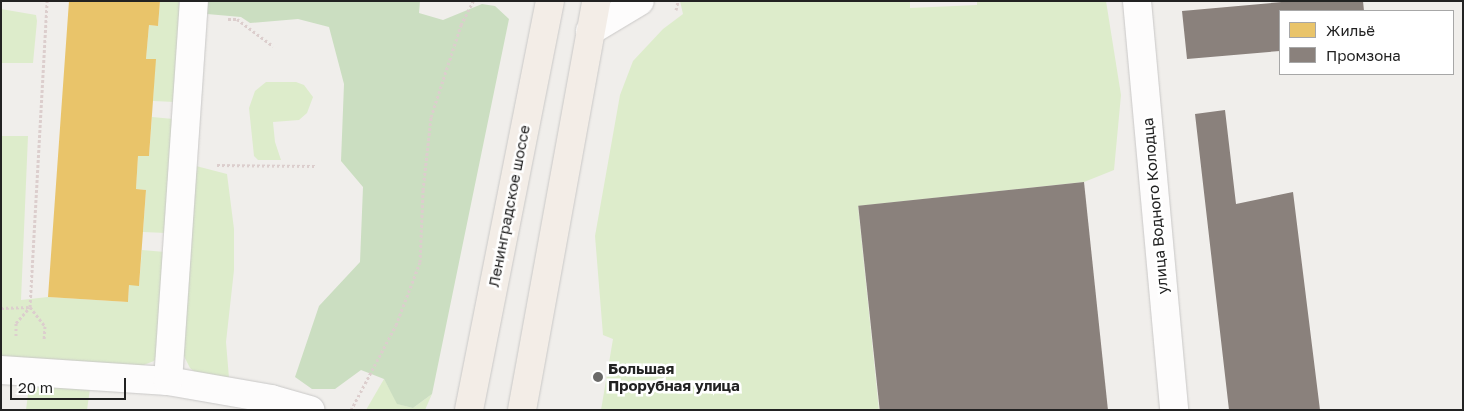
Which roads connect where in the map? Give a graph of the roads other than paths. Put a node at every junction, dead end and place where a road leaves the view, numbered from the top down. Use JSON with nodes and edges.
{"nodes":[{"id":1,"x":194,"y":1,"type":"edge"},
{"id":2,"x":550,"y":1,"type":"edge"},
{"id":3,"x":596,"y":1,"type":"edge"},
{"id":4,"x":640,"y":1,"type":"edge"},
{"id":5,"x":1136,"y":1,"type":"edge"},
{"id":6,"x":590,"y":31,"type":"junction"},
{"id":7,"x":1,"y":370,"type":"edge"},
{"id":8,"x":168,"y":381,"type":"junction"},
{"id":9,"x":310,"y":410,"type":"edge"},
{"id":10,"x":469,"y":410,"type":"edge"},
{"id":11,"x":522,"y":410,"type":"edge"},
{"id":12,"x":1174,"y":410,"type":"edge"}],
"edges":[{"from":1,"to":8,"type":"street"},
{"from":2,"to":10,"type":"main road","name":"Ленинградское шоссе"},
{"from":3,"to":6,"type":"main road"},
{"from":4,"to":6,"type":"street"},
{"from":5,"to":12,"type":"street","name":"улица Водного Колодца"},
{"from":6,"to":11,"type":"main road"},
{"from":7,"to":8,"type":"street"},
{"from":8,"to":9,"type":"street"}]}
